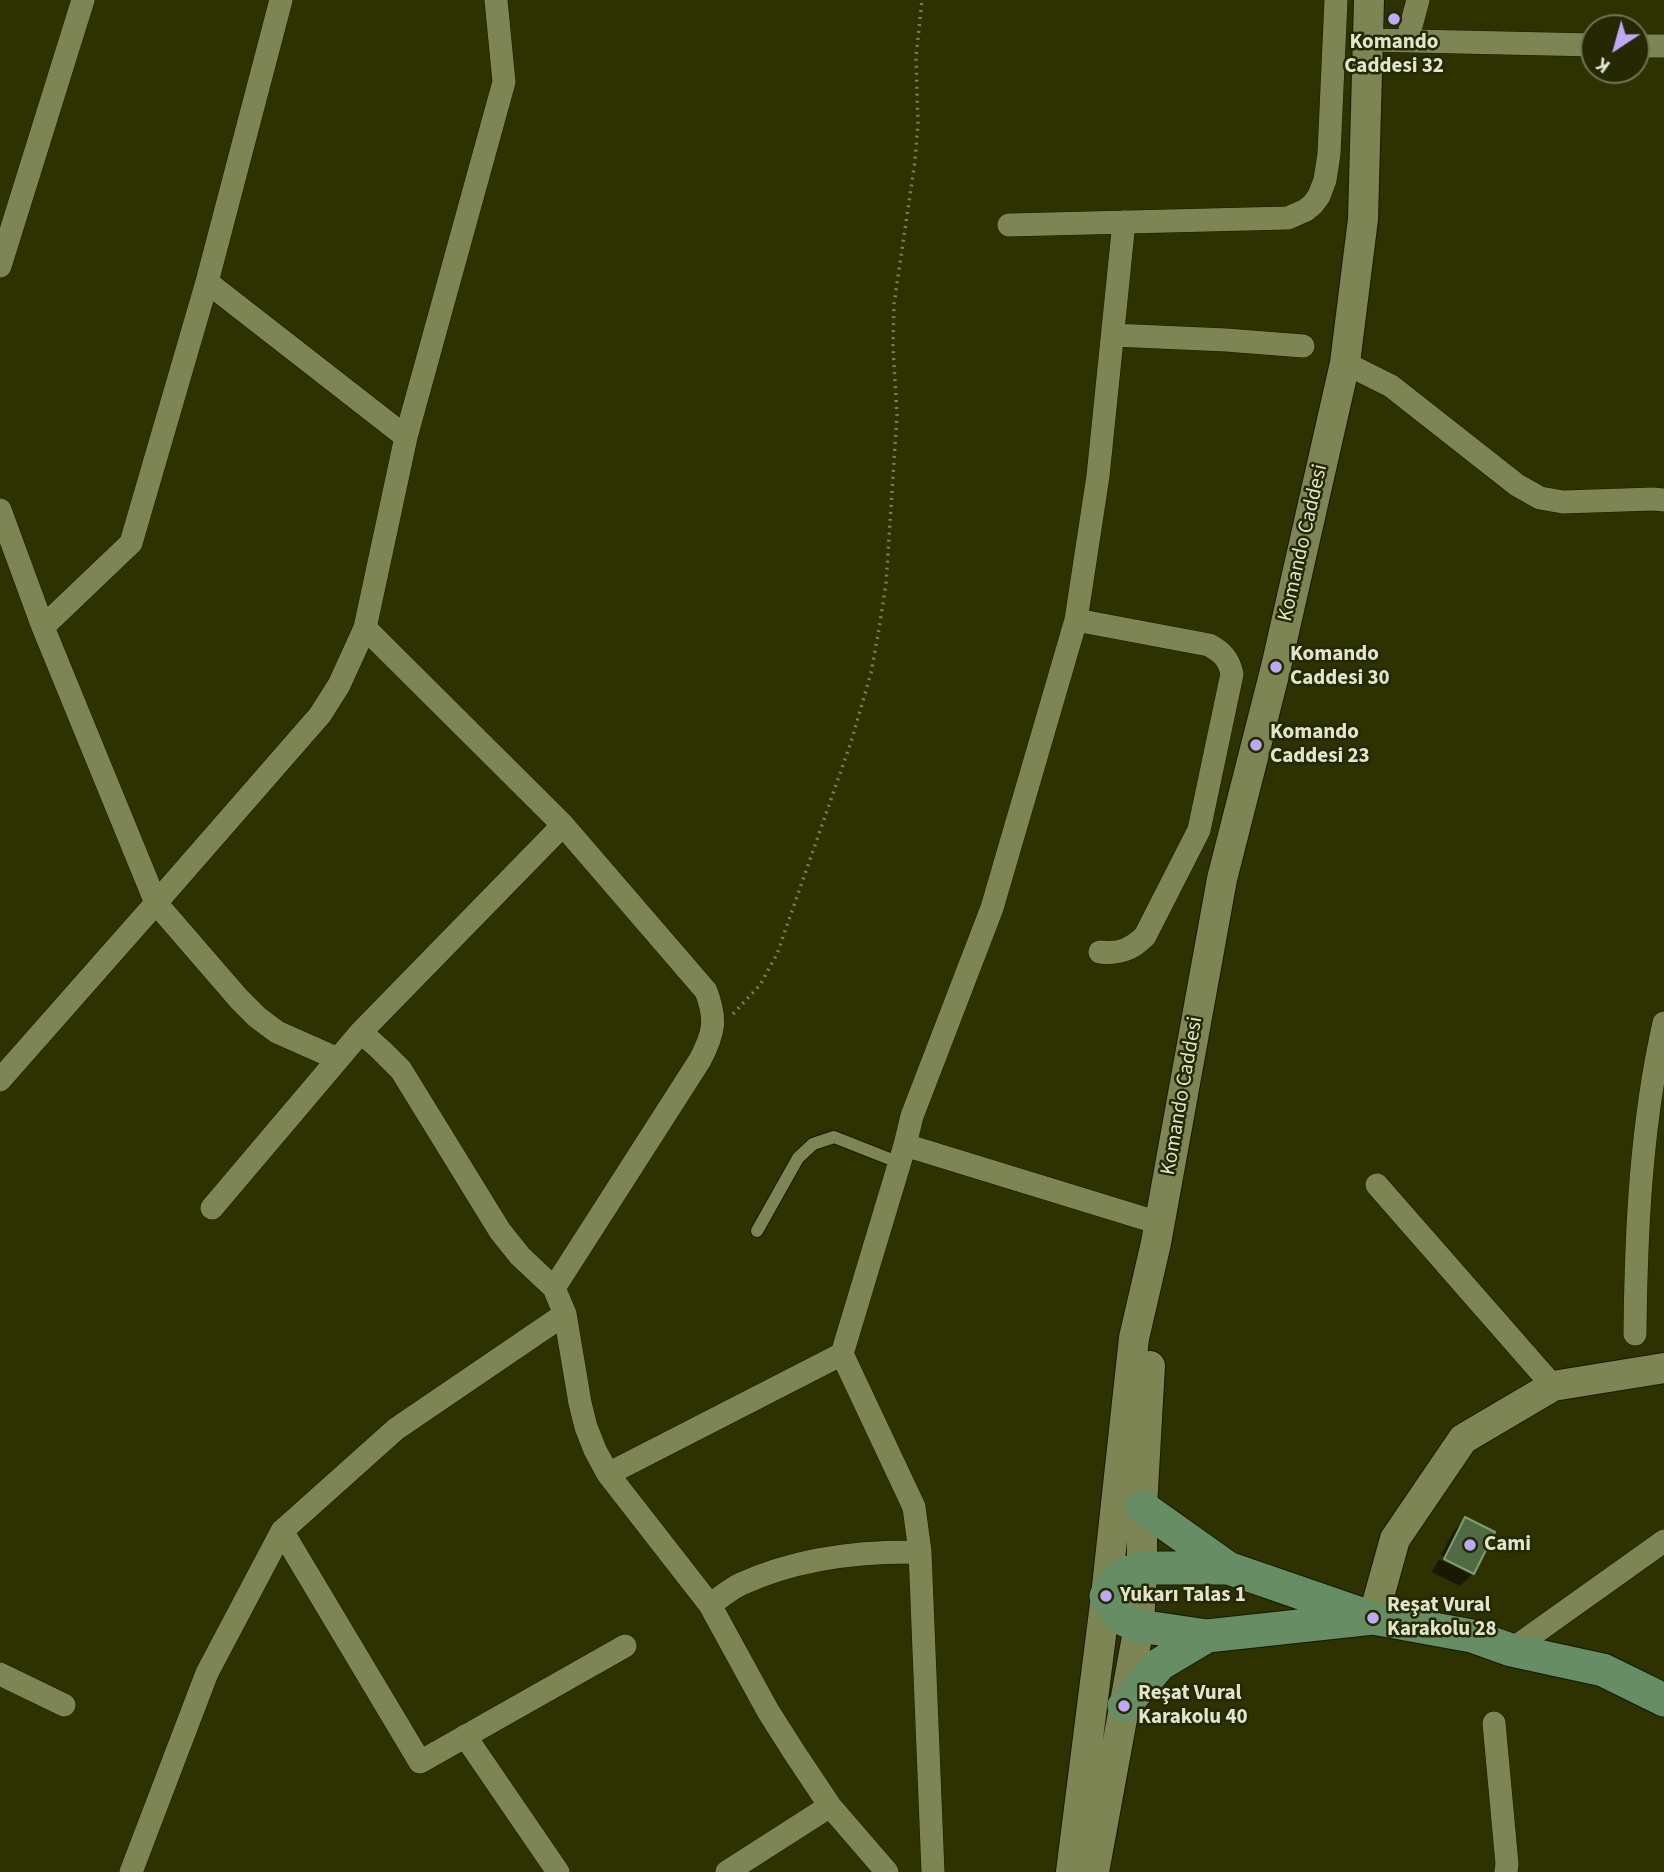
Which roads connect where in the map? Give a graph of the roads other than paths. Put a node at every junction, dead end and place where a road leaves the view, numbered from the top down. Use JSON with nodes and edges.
{"nodes":[{"id":1,"x":83,"y":0,"type":"edge"},
{"id":2,"x":282,"y":0,"type":"edge"},
{"id":3,"x":496,"y":0,"type":"edge"},
{"id":4,"x":1336,"y":0,"type":"edge"},
{"id":5,"x":1369,"y":0,"type":"edge"},
{"id":6,"x":1418,"y":0,"type":"edge"},
{"id":7,"x":1368,"y":40,"type":"junction"},
{"id":8,"x":1407,"y":41,"type":"junction"},
{"id":9,"x":1580,"y":45,"type":"edge"},
{"id":10,"x":1124,"y":222,"type":"junction"},
{"id":11,"x":1009,"y":225,"type":"dead end"},
{"id":12,"x":0,"y":266,"type":"edge"},
{"id":13,"x":207,"y":282,"type":"junction"},
{"id":14,"x":1113,"y":335,"type":"junction"},
{"id":15,"x":1303,"y":346,"type":"dead end"},
{"id":16,"x":1345,"y":363,"type":"junction"},
{"id":17,"x":406,"y":437,"type":"junction"},
{"id":18,"x":1664,"y":500,"type":"edge"},
{"id":19,"x":0,"y":510,"type":"edge"},
{"id":20,"x":1076,"y":620,"type":"junction"},
{"id":21,"x":43,"y":627,"type":"junction"},
{"id":22,"x":365,"y":628,"type":"junction"},
{"id":23,"x":563,"y":825,"type":"junction"},
{"id":24,"x":156,"y":903,"type":"junction"},
{"id":25,"x":1100,"y":952,"type":"dead end"},
{"id":26,"x":1664,"y":1023,"type":"edge"},
{"id":27,"x":361,"y":1032,"type":"junction"},
{"id":28,"x":338,"y":1059,"type":"junction"},
{"id":29,"x":1660,"y":1061,"type":"edge"},
{"id":30,"x":0,"y":1080,"type":"edge"},
{"id":31,"x":903,"y":1154,"type":"junction"},
{"id":32,"x":1377,"y":1185,"type":"dead end"},
{"id":33,"x":212,"y":1208,"type":"dead end"},
{"id":34,"x":757,"y":1231,"type":"dead end"},
{"id":35,"x":1158,"y":1233,"type":"junction"},
{"id":36,"x":554,"y":1288,"type":"junction"},
{"id":37,"x":565,"y":1314,"type":"junction"},
{"id":38,"x":1635,"y":1334,"type":"dead end"},
{"id":39,"x":842,"y":1354,"type":"junction"},
{"id":40,"x":1664,"y":1368,"type":"edge"},
{"id":41,"x":1553,"y":1386,"type":"junction"},
{"id":42,"x":608,"y":1474,"type":"junction"},
{"id":43,"x":1142,"y":1507,"type":"junction"},
{"id":44,"x":282,"y":1531,"type":"junction"},
{"id":45,"x":1664,"y":1541,"type":"edge"},
{"id":46,"x":920,"y":1552,"type":"junction"},
{"id":47,"x":1228,"y":1568,"type":"junction"},
{"id":48,"x":1142,"y":1569,"type":"junction"},
{"id":49,"x":1106,"y":1596,"type":"junction"},
{"id":50,"x":710,"y":1605,"type":"junction"},
{"id":51,"x":1373,"y":1618,"type":"junction"},
{"id":52,"x":1139,"y":1626,"type":"junction"},
{"id":53,"x":1207,"y":1636,"type":"junction"},
{"id":54,"x":625,"y":1646,"type":"dead end"},
{"id":55,"x":1511,"y":1650,"type":"junction"},
{"id":56,"x":0,"y":1674,"type":"edge"},
{"id":57,"x":1664,"y":1700,"type":"edge"},
{"id":58,"x":64,"y":1705,"type":"dead end"},
{"id":59,"x":1124,"y":1706,"type":"junction"},
{"id":60,"x":1494,"y":1723,"type":"dead end"},
{"id":61,"x":465,"y":1736,"type":"junction"},
{"id":62,"x":830,"y":1806,"type":"junction"},
{"id":63,"x":131,"y":1872,"type":"edge"},
{"id":64,"x":558,"y":1872,"type":"edge"},
{"id":65,"x":727,"y":1872,"type":"edge"},
{"id":66,"x":887,"y":1872,"type":"edge"},
{"id":67,"x":933,"y":1872,"type":"edge"},
{"id":68,"x":1072,"y":1872,"type":"edge"},
{"id":69,"x":1094,"y":1872,"type":"edge"},
{"id":70,"x":1506,"y":1872,"type":"edge"}],
"edges":[{"from":1,"to":12,"type":"street"},
{"from":2,"to":13,"type":"street"},
{"from":3,"to":17,"type":"street"},
{"from":4,"to":10,"type":"street"},
{"from":5,"to":7,"type":"street","name":"Komando Caddesi"},
{"from":6,"to":8,"type":"street"},
{"from":7,"to":8,"type":"street"},
{"from":7,"to":16,"type":"street","name":"Komando Caddesi"},
{"from":8,"to":9,"type":"street"},
{"from":10,"to":11,"type":"street"},
{"from":10,"to":14,"type":"street"},
{"from":13,"to":17,"type":"street"},
{"from":13,"to":21,"type":"street"},
{"from":14,"to":15,"type":"street"},
{"from":14,"to":20,"type":"street"},
{"from":16,"to":18,"type":"street"},
{"from":16,"to":35,"type":"street","name":"Komando Caddesi"},
{"from":17,"to":22,"type":"street"},
{"from":19,"to":21,"type":"street"},
{"from":20,"to":25,"type":"street"},
{"from":20,"to":31,"type":"street"},
{"from":21,"to":24,"type":"street"},
{"from":22,"to":23,"type":"street"},
{"from":22,"to":24,"type":"street"},
{"from":23,"to":27,"type":"street"},
{"from":23,"to":36,"type":"street"},
{"from":24,"to":28,"type":"street"},
{"from":24,"to":30,"type":"street"},
{"from":26,"to":29,"type":"street"},
{"from":27,"to":28,"type":"street"},
{"from":27,"to":36,"type":"street"},
{"from":28,"to":33,"type":"street"},
{"from":29,"to":38,"type":"street"},
{"from":31,"to":34,"type":"lane"},
{"from":31,"to":35,"type":"street"},
{"from":31,"to":39,"type":"street"},
{"from":32,"to":41,"type":"street"},
{"from":35,"to":43,"type":"street"},
{"from":35,"to":49,"type":"street"},
{"from":36,"to":37,"type":"street"},
{"from":37,"to":42,"type":"street"},
{"from":37,"to":44,"type":"street"},
{"from":39,"to":42,"type":"street"},
{"from":39,"to":46,"type":"street"},
{"from":40,"to":41,"type":"street"},
{"from":41,"to":51,"type":"street"},
{"from":42,"to":50,"type":"street"},
{"from":43,"to":47,"type":"main road"},
{"from":43,"to":48,"type":"street"},
{"from":44,"to":61,"type":"street"},
{"from":44,"to":63,"type":"street"},
{"from":45,"to":55,"type":"street"},
{"from":46,"to":50,"type":"street"},
{"from":46,"to":67,"type":"street"},
{"from":47,"to":48,"type":"main road"},
{"from":47,"to":51,"type":"main road"},
{"from":48,"to":49,"type":"main road"},
{"from":48,"to":52,"type":"street"},
{"from":49,"to":52,"type":"main road"},
{"from":49,"to":68,"type":"street"},
{"from":50,"to":62,"type":"street"},
{"from":51,"to":53,"type":"main road"},
{"from":51,"to":55,"type":"main road"},
{"from":52,"to":53,"type":"main road"},
{"from":52,"to":59,"type":"street"},
{"from":53,"to":59,"type":"main road"},
{"from":54,"to":61,"type":"street"},
{"from":55,"to":57,"type":"main road"},
{"from":56,"to":58,"type":"street"},
{"from":59,"to":69,"type":"street"},
{"from":60,"to":70,"type":"street"},
{"from":61,"to":64,"type":"street"},
{"from":62,"to":65,"type":"street"},
{"from":62,"to":66,"type":"street"}]}
